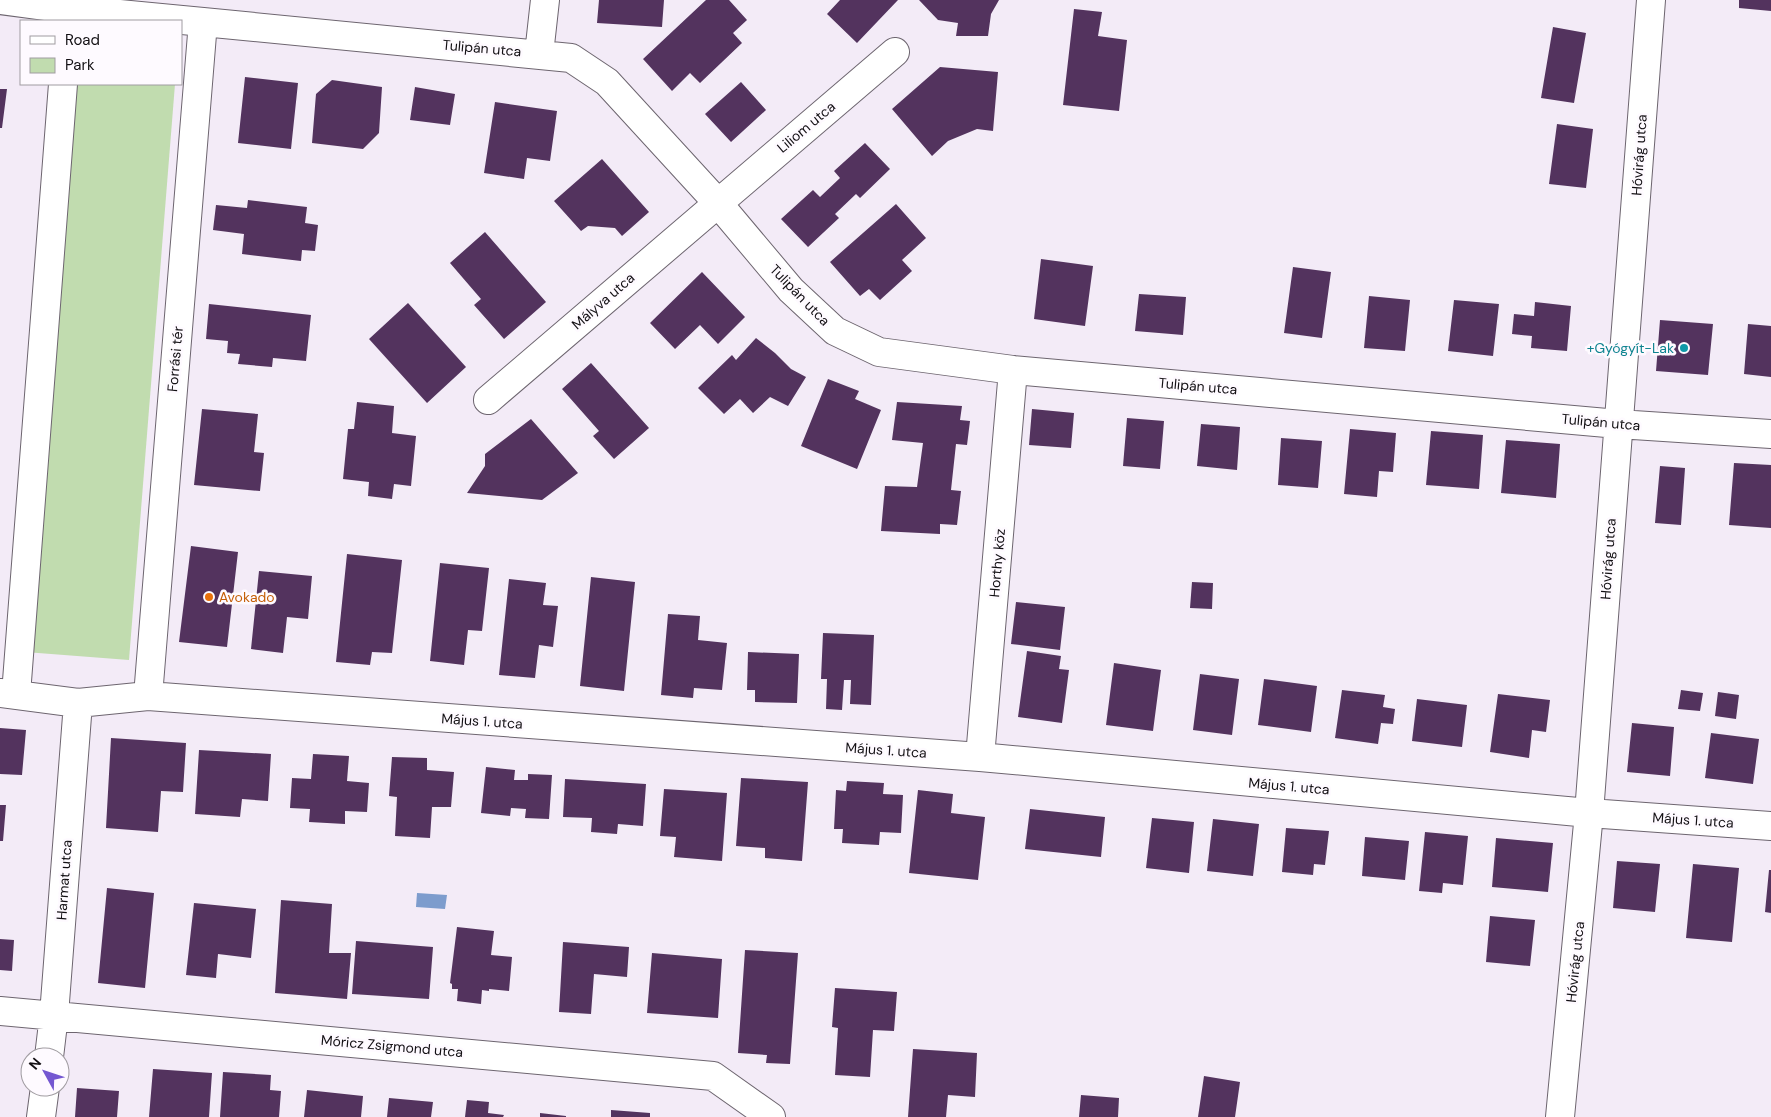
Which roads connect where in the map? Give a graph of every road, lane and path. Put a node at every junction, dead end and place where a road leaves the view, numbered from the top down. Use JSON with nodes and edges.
{"nodes":[{"id":1,"x":0,"y":0,"type":"edge"},
{"id":2,"x":545,"y":0,"type":"edge"},
{"id":3,"x":1651,"y":0,"type":"edge"},
{"id":4,"x":68,"y":15,"type":"edge"},
{"id":5,"x":164,"y":20,"type":"edge"},
{"id":6,"x":182,"y":21,"type":"edge"},
{"id":7,"x":203,"y":22,"type":"junction"},
{"id":8,"x":895,"y":52,"type":"dead end"},
{"id":9,"x":539,"y":54,"type":"junction"},
{"id":10,"x":63,"y":85,"type":"edge"},
{"id":11,"x":717,"y":202,"type":"junction"},
{"id":12,"x":1013,"y":370,"type":"junction"},
{"id":13,"x":488,"y":400,"type":"dead end"},
{"id":14,"x":1618,"y":424,"type":"junction"},
{"id":15,"x":1771,"y":434,"type":"edge"},
{"id":16,"x":8,"y":694,"type":"edge"},
{"id":17,"x":148,"y":696,"type":"junction"},
{"id":18,"x":78,"y":703,"type":"junction"},
{"id":19,"x":980,"y":757,"type":"junction"},
{"id":20,"x":1590,"y":813,"type":"junction"},
{"id":21,"x":1771,"y":826,"type":"edge"},
{"id":22,"x":0,"y":1011,"type":"edge"},
{"id":23,"x":54,"y":1015,"type":"junction"},
{"id":24,"x":50,"y":1047,"type":"edge"},
{"id":25,"x":44,"y":1097,"type":"edge"},
{"id":26,"x":41,"y":1117,"type":"edge"},
{"id":27,"x":772,"y":1117,"type":"edge"},
{"id":28,"x":1560,"y":1117,"type":"edge"}],
"edges":[{"from":1,"to":4,"type":"street","name":"Tulipán utca"},
{"from":2,"to":9,"type":"street"},
{"from":3,"to":14,"type":"street","name":"Hóvirág utca"},
{"from":4,"to":5,"type":"street","name":"Tulipán utca"},
{"from":6,"to":7,"type":"street","name":"Tulipán utca"},
{"from":7,"to":9,"type":"street","name":"Tulipán utca"},
{"from":7,"to":17,"type":"street","name":"Forrási tér"},
{"from":8,"to":11,"type":"street","name":"Liliom utca"},
{"from":9,"to":11,"type":"street","name":"Tulipán utca"},
{"from":10,"to":16,"type":"street"},
{"from":11,"to":12,"type":"street","name":"Tulipán utca"},
{"from":11,"to":13,"type":"street","name":"Mályva utca"},
{"from":12,"to":14,"type":"street","name":"Tulipán utca"},
{"from":12,"to":19,"type":"street","name":"Horthy köz"},
{"from":14,"to":15,"type":"street","name":"Tulipán utca"},
{"from":14,"to":20,"type":"street","name":"Hóvirág utca"},
{"from":16,"to":18,"type":"street","name":"Május 1. utca"},
{"from":17,"to":18,"type":"street","name":"Május 1. utca"},
{"from":17,"to":19,"type":"street","name":"Május 1. utca"},
{"from":18,"to":23,"type":"street","name":"Harmat utca"},
{"from":19,"to":20,"type":"street","name":"Május 1. utca"},
{"from":20,"to":21,"type":"street","name":"Május 1. utca"},
{"from":20,"to":28,"type":"street","name":"Hóvirág utca"},
{"from":22,"to":23,"type":"street","name":"Móricz Zsigmond utca"},
{"from":23,"to":24,"type":"street","name":"Harmat utca"},
{"from":23,"to":27,"type":"street","name":"Móricz Zsigmond utca"},
{"from":25,"to":26,"type":"street"}]}
